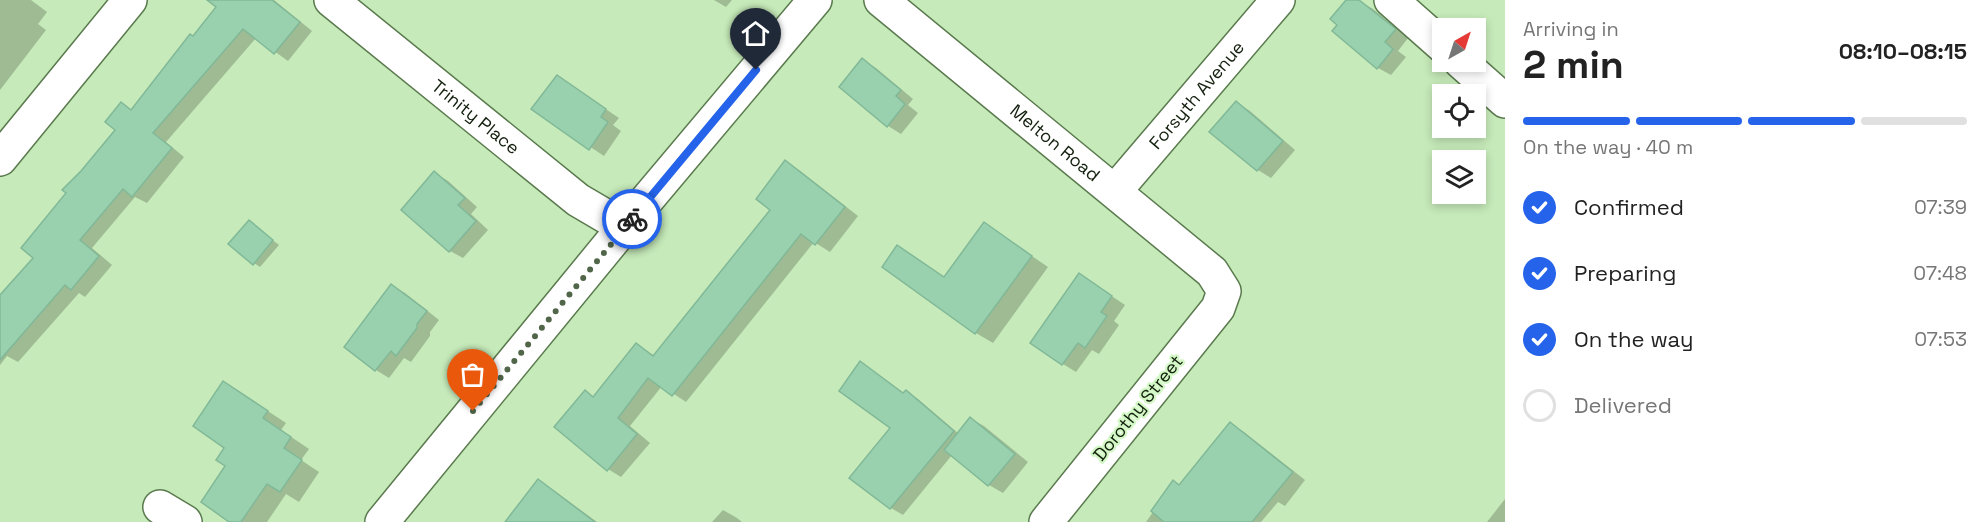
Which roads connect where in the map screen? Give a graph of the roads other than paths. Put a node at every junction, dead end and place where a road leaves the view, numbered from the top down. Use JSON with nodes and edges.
{"nodes":[{"id":1,"x":130,"y":0,"type":"edge"},
{"id":2,"x":331,"y":0,"type":"edge"},
{"id":3,"x":815,"y":0,"type":"edge"},
{"id":4,"x":881,"y":0,"type":"edge"},
{"id":5,"x":1278,"y":0,"type":"edge"},
{"id":6,"x":1391,"y":0,"type":"edge"},
{"id":7,"x":1432,"y":36,"type":"edge"},
{"id":8,"x":1472,"y":72,"type":"edge"},
{"id":9,"x":1505,"y":101,"type":"edge"},
{"id":10,"x":0,"y":159,"type":"edge"},
{"id":11,"x":1115,"y":191,"type":"junction"},
{"id":12,"x":624,"y":227,"type":"junction"},
{"id":13,"x":1224,"y":291,"type":"joint"},
{"id":14,"x":382,"y":522,"type":"edge"},
{"id":15,"x":1046,"y":522,"type":"edge"}],
"edges":[{"from":1,"to":10,"type":"street"},
{"from":2,"to":12,"type":"street","name":"Trinity Place"},
{"from":3,"to":12,"type":"street"},
{"from":4,"to":11,"type":"street","name":"Melton Road"},
{"from":5,"to":11,"type":"street","name":"Forsyth Avenue"},
{"from":6,"to":7,"type":"street"},
{"from":8,"to":9,"type":"street"},
{"from":11,"to":13,"type":"street","name":"Melton Road"},
{"from":12,"to":14,"type":"street"},
{"from":13,"to":15,"type":"street","name":"Dorothy Street"}]}
